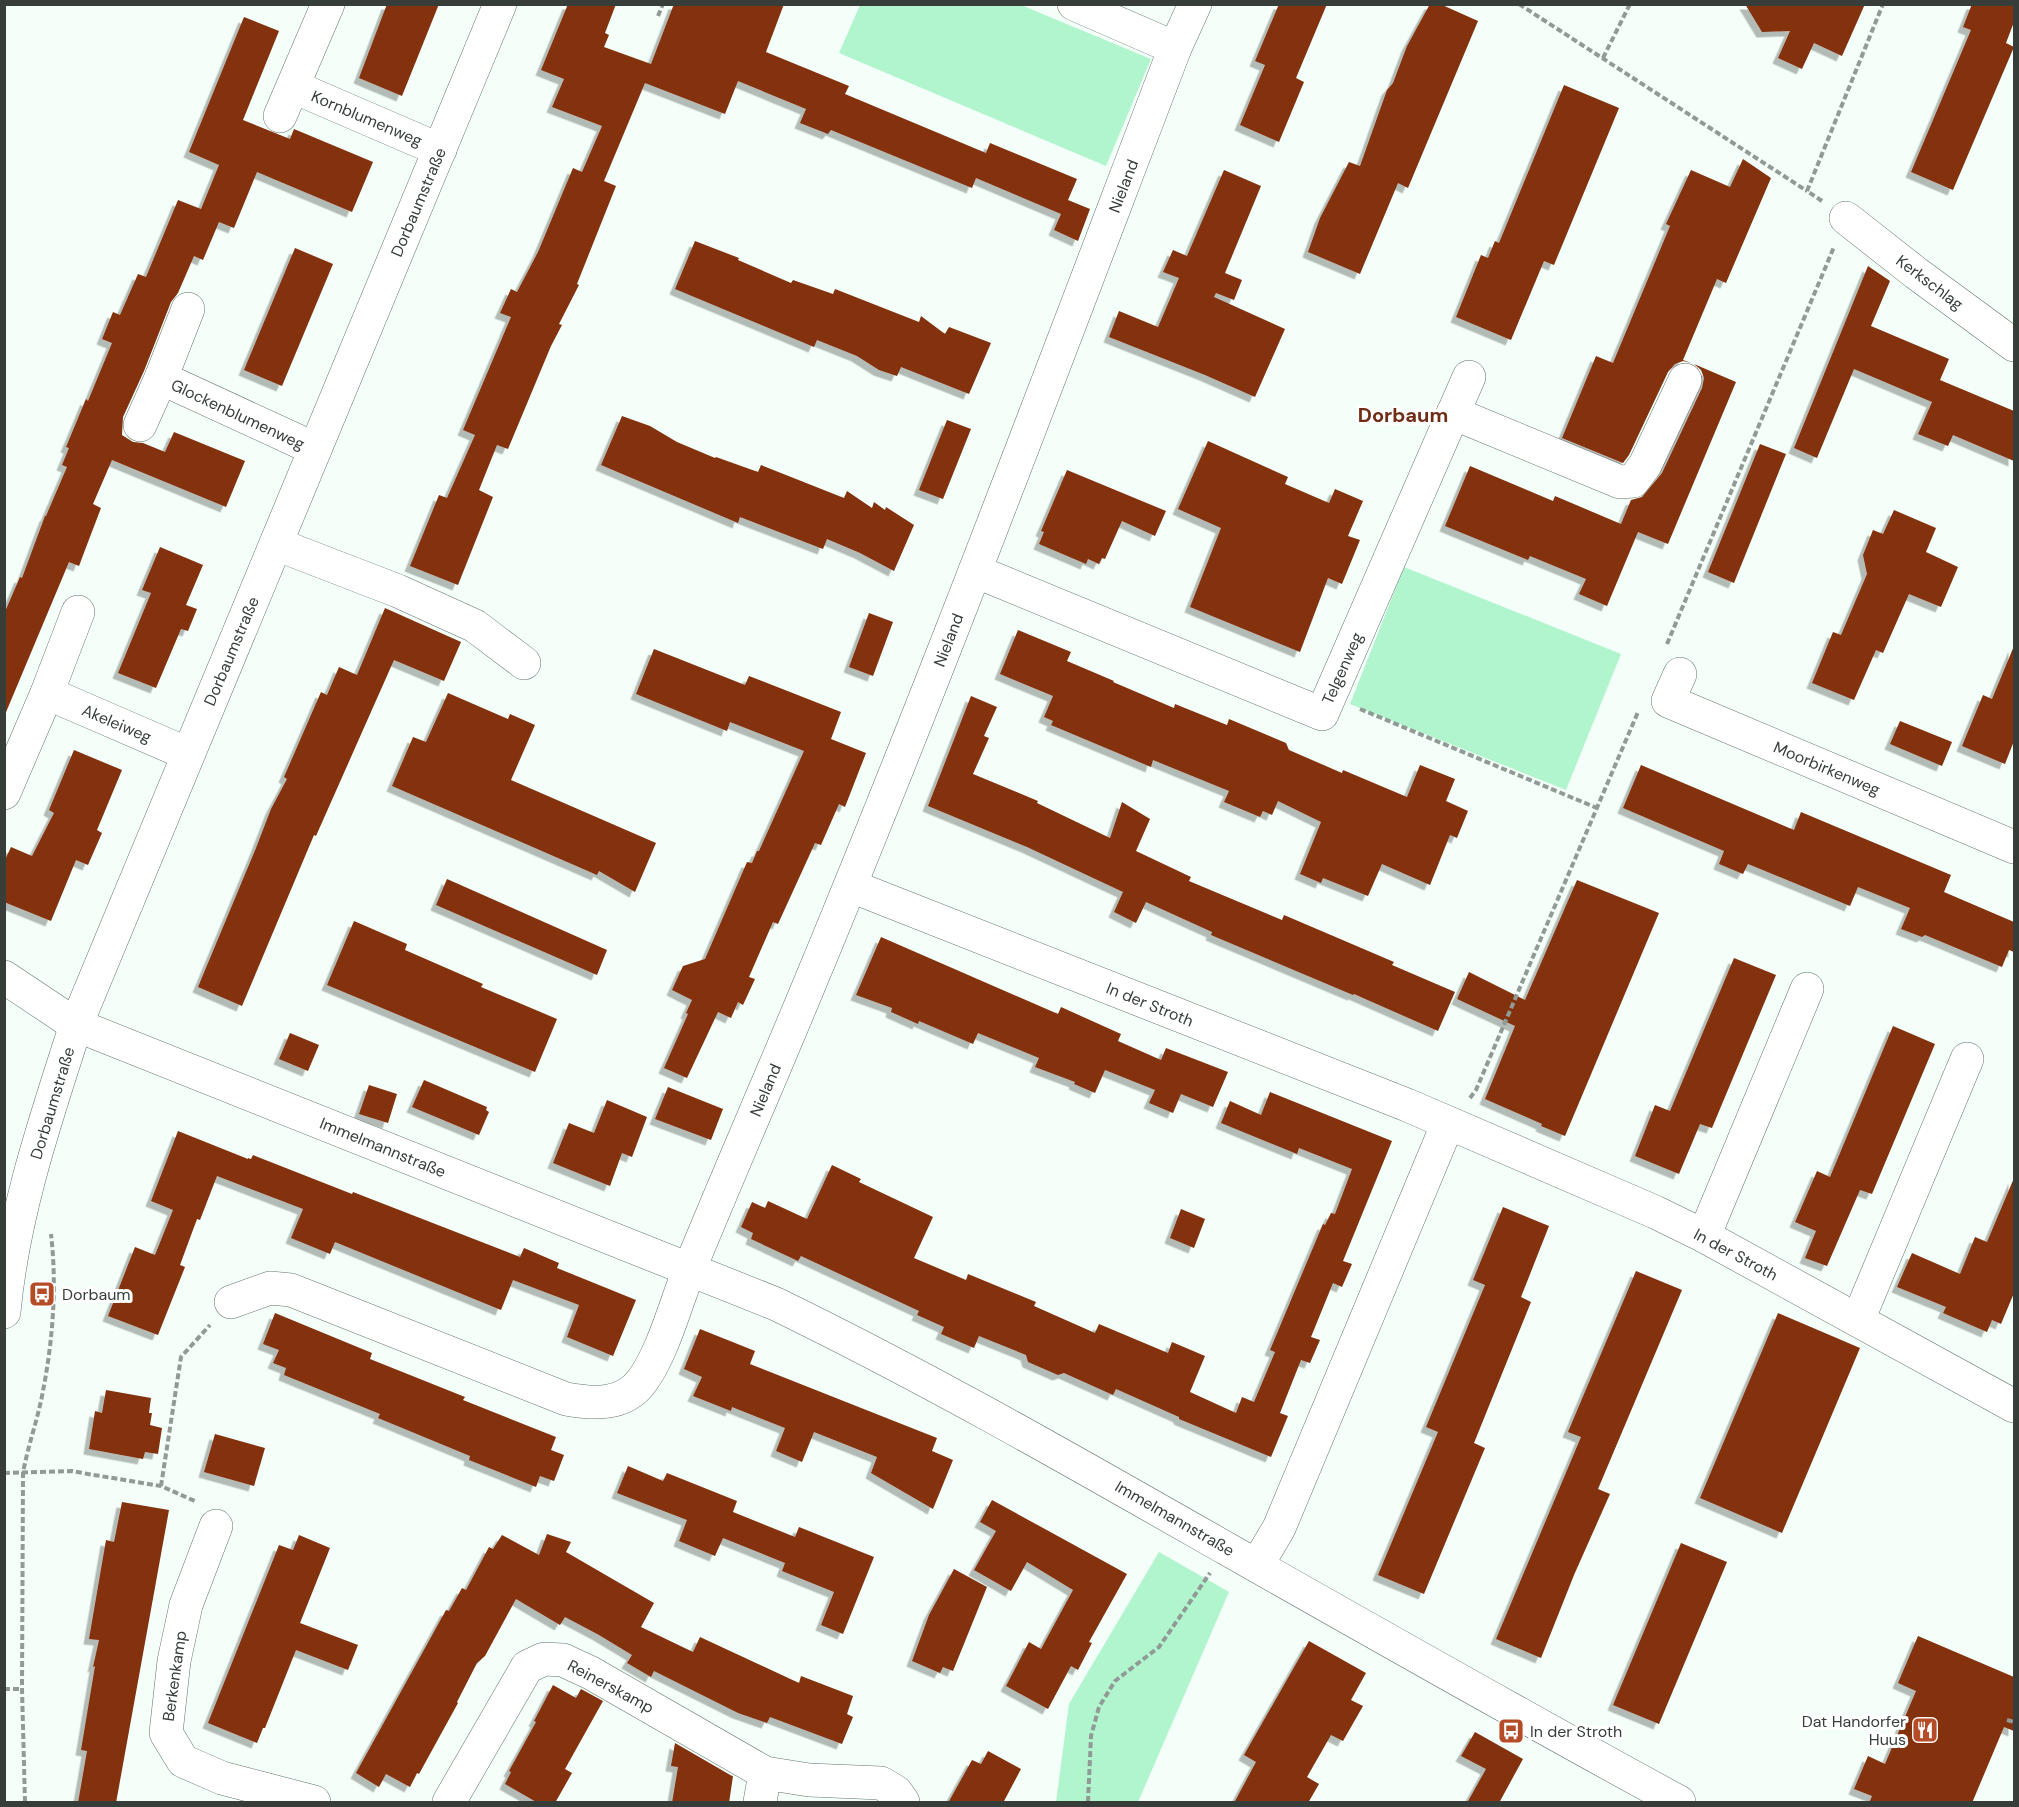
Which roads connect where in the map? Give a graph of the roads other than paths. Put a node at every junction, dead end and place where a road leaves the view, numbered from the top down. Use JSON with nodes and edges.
{"nodes":[{"id":1,"x":328,"y":4,"type":"edge"},
{"id":2,"x":500,"y":4,"type":"edge"},
{"id":3,"x":1074,"y":4,"type":"edge"},
{"id":4,"x":1195,"y":4,"type":"edge"},
{"id":5,"x":1176,"y":48,"type":"junction"},
{"id":6,"x":294,"y":87,"type":"junction"},
{"id":7,"x":280,"y":116,"type":"dead end"},
{"id":8,"x":440,"y":150,"type":"junction"},
{"id":9,"x":1846,"y":218,"type":"road end"},
{"id":10,"x":188,"y":309,"type":"dead end"},
{"id":11,"x":2014,"y":345,"type":"edge"},
{"id":12,"x":1469,"y":377,"type":"dead end"},
{"id":13,"x":161,"y":378,"type":"junction"},
{"id":14,"x":1685,"y":380,"type":"dead end"},
{"id":15,"x":1453,"y":413,"type":"junction"},
{"id":16,"x":140,"y":425,"type":"dead end"},
{"id":17,"x":329,"y":438,"type":"junction"},
{"id":18,"x":276,"y":544,"type":"junction"},
{"id":19,"x":975,"y":571,"type":"junction"},
{"id":20,"x":78,"y":612,"type":"dead end"},
{"id":21,"x":524,"y":663,"type":"dead end"},
{"id":22,"x":1680,"y":674,"type":"dead end"},
{"id":23,"x":47,"y":693,"type":"junction"},
{"id":24,"x":188,"y":754,"type":"junction"},
{"id":25,"x":4,"y":793,"type":"edge"},
{"id":26,"x":2014,"y":847,"type":"edge"},
{"id":27,"x":851,"y":886,"type":"junction"},
{"id":28,"x":4,"y":977,"type":"edge"},
{"id":29,"x":1807,"y":989,"type":"dead end"},
{"id":30,"x":76,"y":1025,"type":"junction"},
{"id":31,"x":1967,"y":1059,"type":"dead end"},
{"id":32,"x":1448,"y":1123,"type":"junction"},
{"id":33,"x":1704,"y":1236,"type":"junction"},
{"id":34,"x":689,"y":1270,"type":"junction"},
{"id":35,"x":231,"y":1302,"type":"road end"},
{"id":36,"x":4,"y":1312,"type":"edge"},
{"id":37,"x":1858,"y":1320,"type":"junction"},
{"id":38,"x":2014,"y":1406,"type":"edge"},
{"id":39,"x":216,"y":1526,"type":"dead end"},
{"id":40,"x":1257,"y":1565,"type":"junction"},
{"id":41,"x":763,"y":1788,"type":"edge"},
{"id":42,"x":1645,"y":1795,"type":"edge"},
{"id":43,"x":314,"y":1803,"type":"edge"},
{"id":44,"x":449,"y":1803,"type":"edge"},
{"id":45,"x":903,"y":1803,"type":"edge"},
{"id":46,"x":1679,"y":1803,"type":"edge"}],
"edges":[{"from":1,"to":6,"type":"street","name":"Kornblumenweg"},
{"from":2,"to":8,"type":"street","name":"Dorbaumstraße"},
{"from":3,"to":5,"type":"street"},
{"from":4,"to":5,"type":"street","name":"Nieland"},
{"from":5,"to":19,"type":"street","name":"Nieland"},
{"from":6,"to":7,"type":"street","name":"Kornblumenweg"},
{"from":6,"to":8,"type":"street","name":"Kornblumenweg"},
{"from":8,"to":17,"type":"street","name":"Dorbaumstraße"},
{"from":9,"to":11,"type":"street","name":"Kerkschlag"},
{"from":10,"to":13,"type":"street","name":"Glockenblumenweg"},
{"from":12,"to":15,"type":"street","name":"Telgenweg"},
{"from":13,"to":16,"type":"street","name":"Glockenblumenweg"},
{"from":13,"to":17,"type":"street","name":"Glockenblumenweg"},
{"from":14,"to":15,"type":"street"},
{"from":15,"to":19,"type":"street","name":"Telgenweg"},
{"from":17,"to":18,"type":"street","name":"Dorbaumstraße"},
{"from":18,"to":21,"type":"street"},
{"from":18,"to":24,"type":"street","name":"Dorbaumstraße"},
{"from":19,"to":27,"type":"street","name":"Nieland"},
{"from":20,"to":23,"type":"street"},
{"from":22,"to":26,"type":"street","name":"Moorbirkenweg"},
{"from":23,"to":24,"type":"street","name":"Akeleiweg"},
{"from":23,"to":25,"type":"street"},
{"from":24,"to":30,"type":"street","name":"Dorbaumstraße"},
{"from":27,"to":32,"type":"street","name":"In der Stroth"},
{"from":27,"to":34,"type":"street","name":"Nieland"},
{"from":28,"to":30,"type":"street","name":"Immelmannstraße"},
{"from":29,"to":33,"type":"street"},
{"from":30,"to":34,"type":"street","name":"Immelmannstraße"},
{"from":30,"to":36,"type":"street","name":"Dorbaumstraße"},
{"from":31,"to":37,"type":"street"},
{"from":32,"to":33,"type":"street","name":"In der Stroth"},
{"from":32,"to":40,"type":"street"},
{"from":33,"to":37,"type":"street","name":"In der Stroth"},
{"from":34,"to":35,"type":"street"},
{"from":34,"to":40,"type":"street","name":"Immelmannstraße"},
{"from":37,"to":38,"type":"street","name":"In der Stroth"},
{"from":39,"to":43,"type":"street","name":"Berkenkamp"},
{"from":40,"to":42,"type":"street","name":"Immelmannstraße"},
{"from":41,"to":44,"type":"street","name":"Reinerskamp"},
{"from":41,"to":45,"type":"street","name":"Reinerskamp"},
{"from":42,"to":46,"type":"street","name":"Immelmannstraße"}]}
